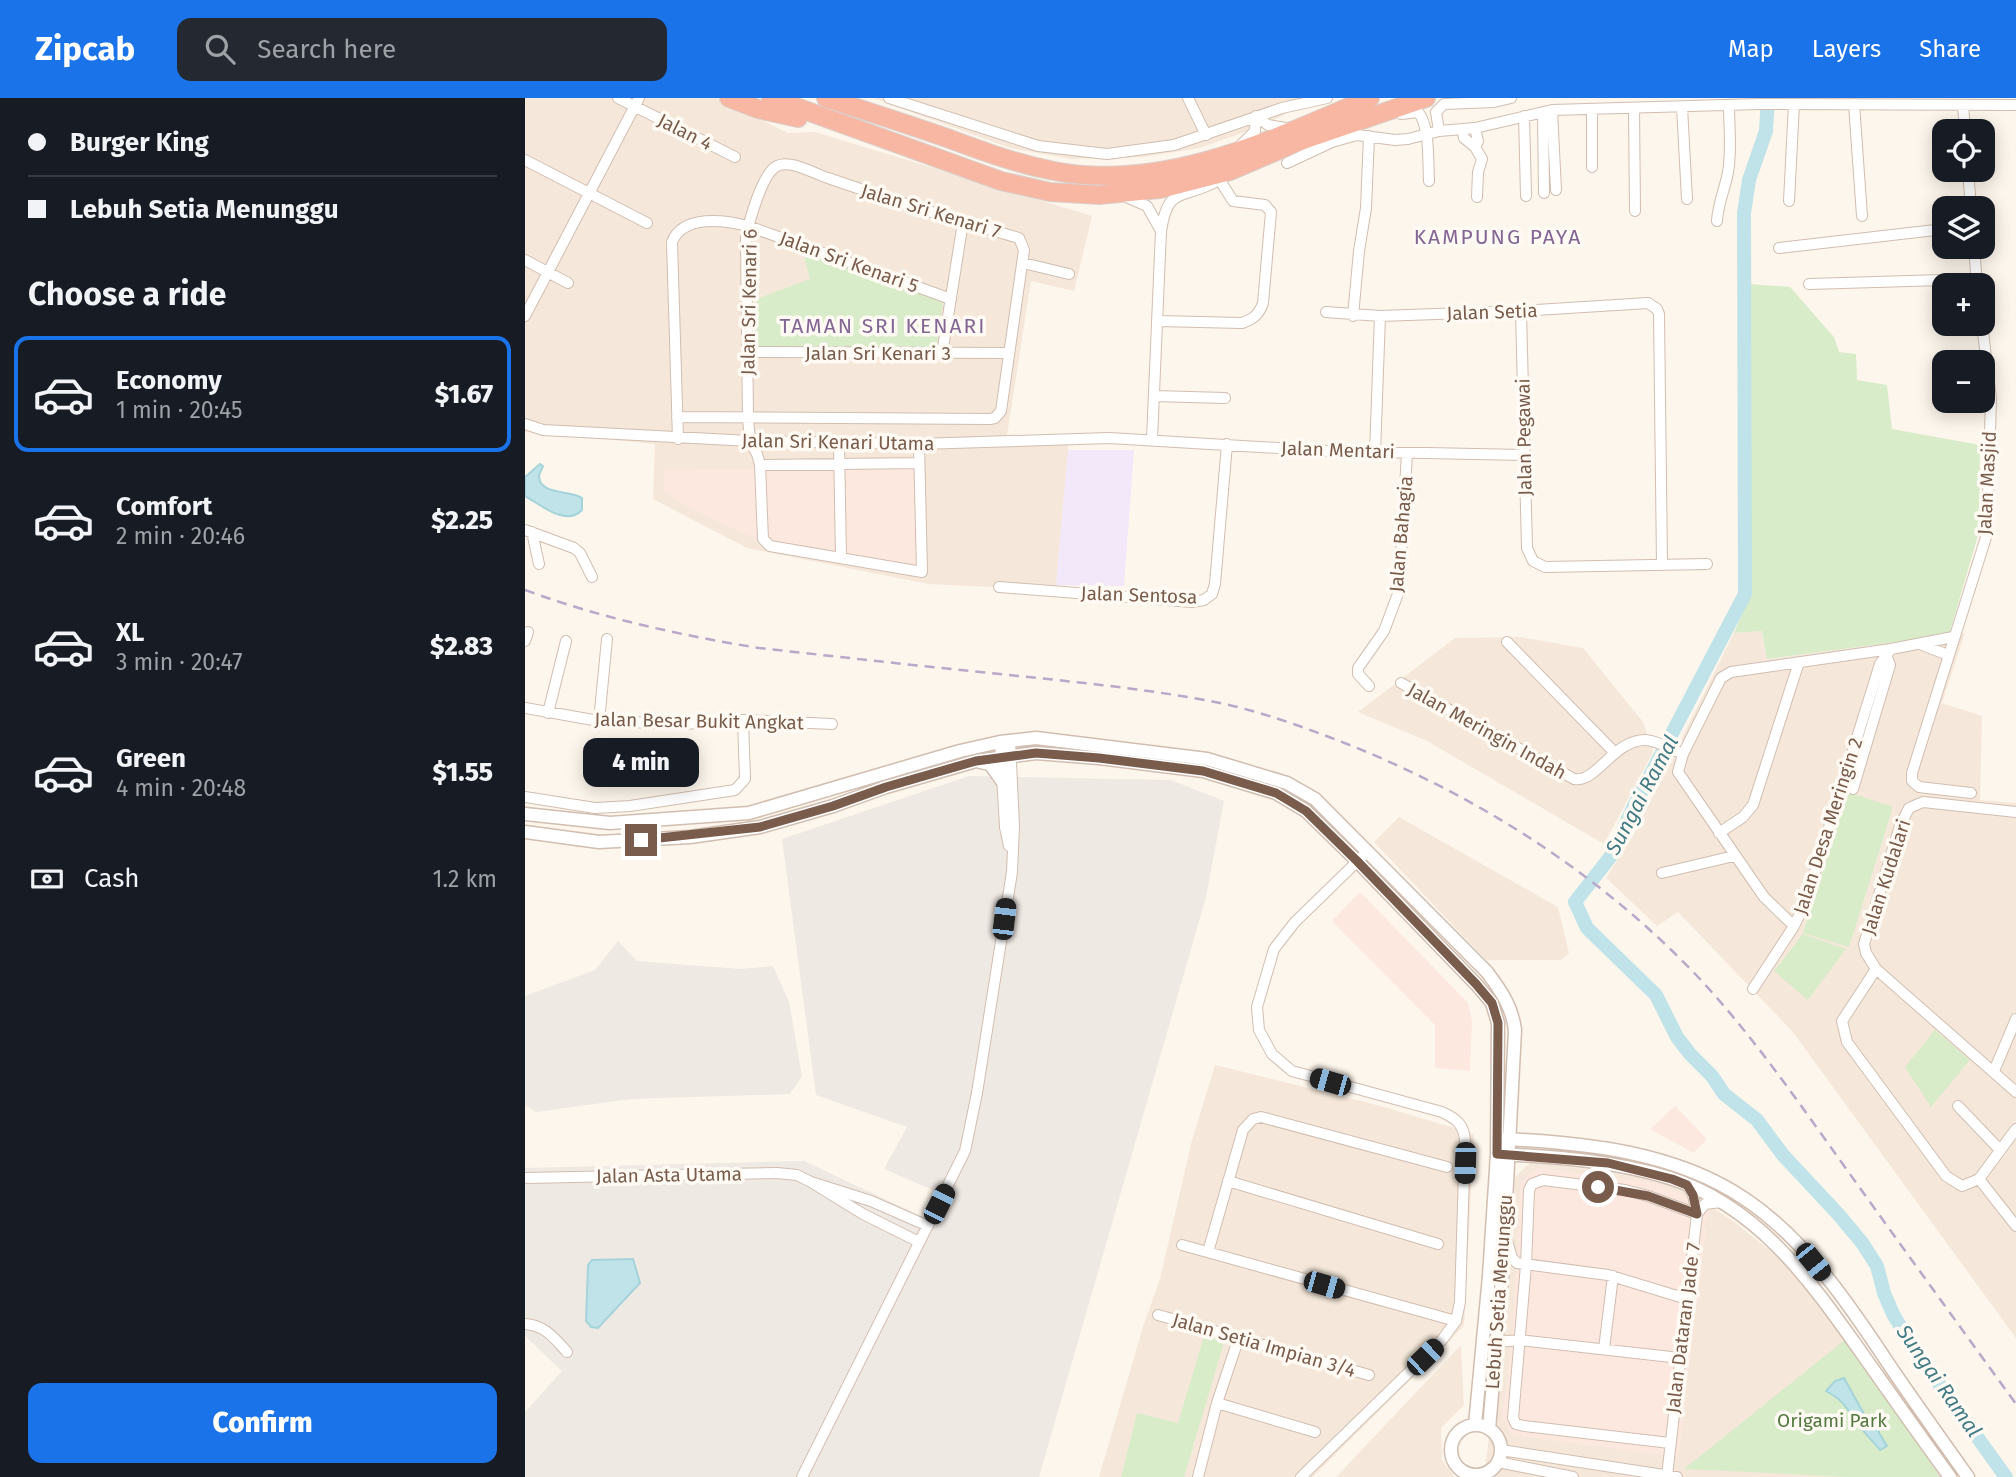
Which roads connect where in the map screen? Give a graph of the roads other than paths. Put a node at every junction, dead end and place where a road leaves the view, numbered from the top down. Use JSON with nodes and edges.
{"nodes":[{"id":1,"x":618,"y":98,"type":"edge"},
{"id":2,"x":729,"y":98,"type":"edge"},
{"id":3,"x":771,"y":98,"type":"edge"},
{"id":4,"x":826,"y":98,"type":"edge"},
{"id":5,"x":842,"y":98,"type":"edge"},
{"id":6,"x":888,"y":98,"type":"edge"},
{"id":7,"x":1188,"y":98,"type":"edge"},
{"id":8,"x":1327,"y":98,"type":"edge"},
{"id":9,"x":1370,"y":98,"type":"edge"},
{"id":10,"x":1426,"y":98,"type":"edge"},
{"id":11,"x":1511,"y":98,"type":"edge"},
{"id":12,"x":637,"y":102,"type":"edge"},
{"id":13,"x":1743,"y":102,"type":"edge"},
{"id":14,"x":1790,"y":102,"type":"edge"},
{"id":15,"x":1854,"y":104,"type":"junction"},
{"id":16,"x":2016,"y":105,"type":"edge"},
{"id":17,"x":1963,"y":106,"type":"junction"},
{"id":18,"x":1682,"y":107,"type":"junction"},
{"id":19,"x":1634,"y":108,"type":"junction"},
{"id":20,"x":1593,"y":109,"type":"junction"},
{"id":21,"x":1547,"y":111,"type":"junction"},
{"id":22,"x":1256,"y":116,"type":"junction"},
{"id":23,"x":1524,"y":116,"type":"junction"},
{"id":24,"x":890,"y":119,"type":"junction"},
{"id":25,"x":1964,"y":119,"type":"edge"},
{"id":26,"x":1359,"y":120,"type":"junction"},
{"id":27,"x":843,"y":125,"type":"junction"},
{"id":28,"x":1475,"y":128,"type":"junction"},
{"id":29,"x":1296,"y":129,"type":"junction"},
{"id":30,"x":1462,"y":129,"type":"junction"},
{"id":31,"x":1439,"y":131,"type":"junction"},
{"id":32,"x":1206,"y":135,"type":"junction"},
{"id":33,"x":1426,"y":135,"type":"junction"},
{"id":34,"x":1369,"y":136,"type":"junction"},
{"id":35,"x":1475,"y":147,"type":"junction"},
{"id":36,"x":735,"y":157,"type":"dead end"},
{"id":37,"x":525,"y":160,"type":"edge"},
{"id":38,"x":1208,"y":161,"type":"junction"},
{"id":39,"x":1287,"y":163,"type":"dead end"},
{"id":40,"x":773,"y":167,"type":"joint"},
{"id":41,"x":1592,"y":167,"type":"dead end"},
{"id":42,"x":1224,"y":175,"type":"junction"},
{"id":43,"x":1429,"y":181,"type":"dead end"},
{"id":44,"x":1556,"y":190,"type":"dead end"},
{"id":45,"x":589,"y":192,"type":"junction"},
{"id":46,"x":1544,"y":193,"type":"dead end"},
{"id":47,"x":1117,"y":194,"type":"junction"},
{"id":48,"x":1526,"y":196,"type":"dead end"},
{"id":49,"x":1477,"y":197,"type":"dead end"},
{"id":50,"x":1687,"y":199,"type":"dead end"},
{"id":51,"x":1789,"y":201,"type":"dead end"},
{"id":52,"x":1635,"y":211,"type":"dead end"},
{"id":53,"x":1862,"y":216,"type":"dead end"},
{"id":54,"x":1717,"y":221,"type":"dead end"},
{"id":55,"x":963,"y":222,"type":"junction"},
{"id":56,"x":647,"y":223,"type":"dead end"},
{"id":57,"x":748,"y":226,"type":"junction"},
{"id":58,"x":1932,"y":230,"type":"edge"},
{"id":59,"x":1161,"y":231,"type":"junction"},
{"id":60,"x":1779,"y":248,"type":"dead end"},
{"id":61,"x":525,"y":260,"type":"edge"},
{"id":62,"x":1023,"y":263,"type":"junction"},
{"id":63,"x":548,"y":272,"type":"junction"},
{"id":64,"x":1069,"y":274,"type":"dead end"},
{"id":65,"x":568,"y":283,"type":"dead end"},
{"id":66,"x":1932,"y":283,"type":"edge"},
{"id":67,"x":1809,"y":284,"type":"dead end"},
{"id":68,"x":951,"y":299,"type":"junction"},
{"id":69,"x":1326,"y":312,"type":"dead end"},
{"id":70,"x":1521,"y":312,"type":"junction"},
{"id":71,"x":525,"y":316,"type":"edge"},
{"id":72,"x":1353,"y":316,"type":"junction"},
{"id":73,"x":1380,"y":316,"type":"junction"},
{"id":74,"x":1157,"y":321,"type":"junction"},
{"id":75,"x":1983,"y":336,"type":"edge"},
{"id":76,"x":747,"y":352,"type":"junction"},
{"id":77,"x":1009,"y":352,"type":"junction"},
{"id":78,"x":942,"y":354,"type":"junction"},
{"id":79,"x":1154,"y":396,"type":"junction"},
{"id":80,"x":1225,"y":398,"type":"dead end"},
{"id":81,"x":677,"y":417,"type":"junction"},
{"id":82,"x":748,"y":419,"type":"junction"},
{"id":83,"x":525,"y":424,"type":"edge"},
{"id":84,"x":678,"y":439,"type":"junction"},
{"id":85,"x":1152,"y":439,"type":"junction"},
{"id":86,"x":750,"y":442,"type":"junction"},
{"id":87,"x":839,"y":443,"type":"junction"},
{"id":88,"x":919,"y":444,"type":"junction"},
{"id":89,"x":1227,"y":444,"type":"junction"},
{"id":90,"x":1375,"y":453,"type":"junction"},
{"id":91,"x":1407,"y":453,"type":"junction"},
{"id":92,"x":1524,"y":455,"type":"junction"},
{"id":93,"x":919,"y":463,"type":"junction"},
{"id":94,"x":839,"y":464,"type":"junction"},
{"id":95,"x":760,"y":465,"type":"junction"},
{"id":96,"x":528,"y":531,"type":"edge"},
{"id":97,"x":841,"y":558,"type":"junction"},
{"id":98,"x":539,"y":564,"type":"dead end"},
{"id":99,"x":1662,"y":564,"type":"junction"},
{"id":100,"x":1707,"y":564,"type":"dead end"},
{"id":101,"x":592,"y":577,"type":"dead end"},
{"id":102,"x":999,"y":587,"type":"dead end"},
{"id":103,"x":1953,"y":637,"type":"junction"},
{"id":104,"x":607,"y":639,"type":"dead end"},
{"id":105,"x":566,"y":641,"type":"dead end"},
{"id":106,"x":1507,"y":642,"type":"dead end"},
{"id":107,"x":1920,"y":644,"type":"junction"},
{"id":108,"x":1889,"y":653,"type":"junction"},
{"id":109,"x":1948,"y":655,"type":"junction"},
{"id":110,"x":1799,"y":662,"type":"junction"},
{"id":111,"x":1401,"y":682,"type":"dead end"},
{"id":112,"x":1369,"y":685,"type":"dead end"},
{"id":113,"x":525,"y":708,"type":"edge"},
{"id":114,"x":548,"y":713,"type":"junction"},
{"id":115,"x":743,"y":720,"type":"junction"},
{"id":116,"x":599,"y":721,"type":"junction"},
{"id":117,"x":832,"y":724,"type":"dead end"},
{"id":118,"x":1005,"y":741,"type":"junction"},
{"id":119,"x":1614,"y":752,"type":"junction"},
{"id":120,"x":1683,"y":754,"type":"junction"},
{"id":121,"x":1006,"y":757,"type":"junction"},
{"id":122,"x":976,"y":761,"type":"junction"},
{"id":123,"x":1002,"y":781,"type":"junction"},
{"id":124,"x":1853,"y":789,"type":"dead end"},
{"id":125,"x":1971,"y":793,"type":"dead end"},
{"id":126,"x":525,"y":797,"type":"edge"},
{"id":127,"x":2016,"y":812,"type":"edge"},
{"id":128,"x":525,"y":814,"type":"edge"},
{"id":129,"x":525,"y":832,"type":"edge"},
{"id":130,"x":1719,"y":833,"type":"junction"},
{"id":131,"x":1341,"y":845,"type":"junction"},
{"id":132,"x":1367,"y":851,"type":"junction"},
{"id":133,"x":1734,"y":856,"type":"junction"},
{"id":134,"x":1012,"y":857,"type":"junction"},
{"id":135,"x":1357,"y":861,"type":"junction"},
{"id":136,"x":1662,"y":873,"type":"dead end"},
{"id":137,"x":1373,"y":877,"type":"junction"},
{"id":138,"x":1337,"y":881,"type":"junction"},
{"id":139,"x":1794,"y":926,"type":"junction"},
{"id":140,"x":1876,"y":968,"type":"junction"},
{"id":141,"x":1752,"y":989,"type":"dead end"},
{"id":142,"x":2015,"y":1027,"type":"edge"},
{"id":143,"x":1994,"y":1071,"type":"junction"},
{"id":144,"x":2016,"y":1092,"type":"edge"},
{"id":145,"x":1958,"y":1106,"type":"dead end"},
{"id":146,"x":2016,"y":1129,"type":"edge"},
{"id":147,"x":1504,"y":1139,"type":"junction"},
{"id":148,"x":2000,"y":1150,"type":"junction"},
{"id":149,"x":1503,"y":1154,"type":"junction"},
{"id":150,"x":1447,"y":1167,"type":"dead end"},
{"id":151,"x":525,"y":1178,"type":"edge"},
{"id":152,"x":1979,"y":1179,"type":"junction"},
{"id":153,"x":1228,"y":1181,"type":"junction"},
{"id":154,"x":811,"y":1182,"type":"junction"},
{"id":155,"x":1687,"y":1185,"type":"junction"},
{"id":156,"x":1721,"y":1202,"type":"junction"},
{"id":157,"x":1697,"y":1214,"type":"junction"},
{"id":158,"x":927,"y":1226,"type":"junction"},
{"id":159,"x":2016,"y":1226,"type":"edge"},
{"id":160,"x":1504,"y":1227,"type":"junction"},
{"id":161,"x":919,"y":1242,"type":"junction"},
{"id":162,"x":1438,"y":1244,"type":"dead end"},
{"id":163,"x":1182,"y":1245,"type":"dead end"},
{"id":164,"x":1208,"y":1252,"type":"junction"},
{"id":165,"x":1526,"y":1265,"type":"junction"},
{"id":166,"x":1613,"y":1276,"type":"junction"},
{"id":167,"x":1687,"y":1299,"type":"junction"},
{"id":168,"x":1158,"y":1315,"type":"dead end"},
{"id":169,"x":1456,"y":1321,"type":"junction"},
{"id":170,"x":525,"y":1324,"type":"edge"},
{"id":171,"x":1239,"y":1337,"type":"junction"},
{"id":172,"x":1520,"y":1340,"type":"junction"},
{"id":173,"x":1496,"y":1342,"type":"junction"},
{"id":174,"x":1604,"y":1349,"type":"junction"},
{"id":175,"x":567,"y":1352,"type":"dead end"},
{"id":176,"x":1680,"y":1358,"type":"junction"},
{"id":177,"x":1369,"y":1375,"type":"dead end"},
{"id":178,"x":1217,"y":1403,"type":"junction"},
{"id":179,"x":1475,"y":1425,"type":"junction"},
{"id":180,"x":1489,"y":1429,"type":"junction"},
{"id":181,"x":1315,"y":1433,"type":"dead end"},
{"id":182,"x":1669,"y":1443,"type":"junction"},
{"id":183,"x":1500,"y":1456,"type":"junction"},
{"id":184,"x":1611,"y":1473,"type":"edge"},
{"id":185,"x":1462,"y":1474,"type":"edge"},
{"id":186,"x":1556,"y":1475,"type":"edge"},
{"id":187,"x":1201,"y":1476,"type":"edge"},
{"id":188,"x":1477,"y":1476,"type":"edge"},
{"id":189,"x":1672,"y":1476,"type":"edge"},
{"id":190,"x":801,"y":1477,"type":"edge"},
{"id":191,"x":1301,"y":1477,"type":"edge"},
{"id":192,"x":1573,"y":1477,"type":"edge"},
{"id":193,"x":1949,"y":1477,"type":"edge"},
{"id":194,"x":1968,"y":1477,"type":"edge"}],
"edges":[{"from":1,"to":12,"type":"street","name":"Jalan 4"},
{"from":2,"to":27,"type":"highway"},
{"from":3,"to":27,"type":"highway"},
{"from":4,"to":24,"type":"highway"},
{"from":5,"to":24,"type":"highway"},
{"from":6,"to":32,"type":"street"},
{"from":7,"to":32,"type":"street"},
{"from":8,"to":22,"type":"street"},
{"from":9,"to":29,"type":"highway"},
{"from":10,"to":26,"type":"highway"},
{"from":11,"to":31,"type":"street"},
{"from":12,"to":36,"type":"street","name":"Jalan 4"},
{"from":12,"to":45,"type":"street"},
{"from":13,"to":14,"type":"street"},
{"from":13,"to":18,"type":"street"},
{"from":13,"to":54,"type":"street"},
{"from":14,"to":15,"type":"street"},
{"from":14,"to":51,"type":"street"},
{"from":15,"to":17,"type":"street"},
{"from":15,"to":53,"type":"street"},
{"from":16,"to":17,"type":"street"},
{"from":17,"to":25,"type":"street"},
{"from":18,"to":19,"type":"street"},
{"from":18,"to":50,"type":"street"},
{"from":19,"to":20,"type":"street"},
{"from":19,"to":52,"type":"street"},
{"from":20,"to":21,"type":"street"},
{"from":20,"to":41,"type":"street"},
{"from":21,"to":23,"type":"street"},
{"from":21,"to":44,"type":"street"},
{"from":21,"to":46,"type":"street"},
{"from":22,"to":29,"type":"street"},
{"from":22,"to":32,"type":"street"},
{"from":22,"to":38,"type":"street"},
{"from":23,"to":28,"type":"street"},
{"from":23,"to":48,"type":"street"},
{"from":24,"to":38,"type":"highway"},
{"from":26,"to":33,"type":"street"},
{"from":26,"to":42,"type":"highway"},
{"from":27,"to":47,"type":"highway"},
{"from":28,"to":30,"type":"street"},
{"from":28,"to":35,"type":"street"},
{"from":29,"to":38,"type":"highway"},
{"from":30,"to":31,"type":"street"},
{"from":30,"to":35,"type":"street"},
{"from":31,"to":33,"type":"street"},
{"from":33,"to":34,"type":"street"},
{"from":33,"to":43,"type":"street"},
{"from":34,"to":39,"type":"street"},
{"from":34,"to":72,"type":"street"},
{"from":35,"to":49,"type":"street"},
{"from":37,"to":45,"type":"street"},
{"from":40,"to":55,"type":"street","name":"Jalan Sri Kenari 7"},
{"from":40,"to":57,"type":"street","name":"Jalan Sri Kenari 6"},
{"from":42,"to":47,"type":"highway"},
{"from":42,"to":59,"type":"street"},
{"from":42,"to":74,"type":"street"},
{"from":45,"to":56,"type":"street"},
{"from":45,"to":63,"type":"street"},
{"from":47,"to":59,"type":"street"},
{"from":55,"to":62,"type":"street","name":"Jalan Sri Kenari 7"},
{"from":55,"to":68,"type":"street"},
{"from":57,"to":68,"type":"street","name":"Jalan Sri Kenari 5"},
{"from":57,"to":76,"type":"street","name":"Jalan Sri Kenari 6"},
{"from":57,"to":81,"type":"street","name":"Jalan Sri Kenari 5"},
{"from":58,"to":60,"type":"street"},
{"from":59,"to":74,"type":"street"},
{"from":61,"to":63,"type":"street"},
{"from":62,"to":64,"type":"street"},
{"from":62,"to":77,"type":"street"},
{"from":63,"to":65,"type":"street"},
{"from":63,"to":71,"type":"street"},
{"from":66,"to":67,"type":"street"},
{"from":68,"to":78,"type":"street"},
{"from":69,"to":72,"type":"street","name":"Jalan Setia"},
{"from":70,"to":73,"type":"street","name":"Jalan Setia"},
{"from":70,"to":92,"type":"street","name":"Jalan Pegawai"},
{"from":70,"to":99,"type":"street","name":"Jalan Setia"},
{"from":72,"to":73,"type":"street","name":"Jalan Setia"},
{"from":73,"to":90,"type":"street"},
{"from":74,"to":79,"type":"street"},
{"from":75,"to":103,"type":"street","name":"Jalan Masjid"},
{"from":76,"to":78,"type":"street","name":"Jalan Sri Kenari 3"},
{"from":76,"to":82,"type":"street","name":"Jalan Sri Kenari 6"},
{"from":77,"to":78,"type":"street","name":"Jalan Sri Kenari 3"},
{"from":77,"to":82,"type":"street"},
{"from":79,"to":80,"type":"street"},
{"from":79,"to":85,"type":"street"},
{"from":81,"to":82,"type":"street"},
{"from":81,"to":84,"type":"street"},
{"from":82,"to":86,"type":"street","name":"Jalan Sri Kenari 6"},
{"from":83,"to":84,"type":"street","name":"Jalan Sri Kenari Utama"},
{"from":84,"to":86,"type":"street","name":"Jalan Sri Kenari Utama"},
{"from":85,"to":88,"type":"street","name":"Jalan Sri Kenari Utama"},
{"from":85,"to":89,"type":"street","name":"Jalan Mentari"},
{"from":86,"to":87,"type":"street","name":"Jalan Sri Kenari Utama"},
{"from":86,"to":95,"type":"street","name":"Jalan Sri Kenari 6"},
{"from":87,"to":88,"type":"street","name":"Jalan Sri Kenari Utama"},
{"from":87,"to":94,"type":"street"},
{"from":88,"to":93,"type":"street"},
{"from":89,"to":90,"type":"street","name":"Jalan Mentari"},
{"from":89,"to":102,"type":"street","name":"Jalan Sentosa"},
{"from":90,"to":91,"type":"street","name":"Jalan Mentari"},
{"from":91,"to":92,"type":"street","name":"Jalan Mentari"},
{"from":91,"to":112,"type":"street","name":"Jalan Bahagia"},
{"from":92,"to":99,"type":"street","name":"Jalan Pegawai"},
{"from":93,"to":94,"type":"street"},
{"from":93,"to":97,"type":"street"},
{"from":94,"to":95,"type":"street"},
{"from":94,"to":97,"type":"street"},
{"from":95,"to":97,"type":"street"},
{"from":96,"to":98,"type":"street"},
{"from":96,"to":101,"type":"street"},
{"from":99,"to":100,"type":"street"},
{"from":103,"to":107,"type":"street"},
{"from":103,"to":109,"type":"street","name":"Jalan Masjid"},
{"from":104,"to":116,"type":"street"},
{"from":105,"to":114,"type":"street"},
{"from":106,"to":119,"type":"street"},
{"from":107,"to":108,"type":"street"},
{"from":107,"to":109,"type":"street"},
{"from":108,"to":110,"type":"street"},
{"from":108,"to":124,"type":"street","name":"Jalan Desa Meringin 2"},
{"from":108,"to":139,"type":"street","name":"Jalan Desa Meringin 2"},
{"from":109,"to":125,"type":"street","name":"Jalan Masjid"},
{"from":110,"to":120,"type":"street"},
{"from":110,"to":130,"type":"street"},
{"from":111,"to":119,"type":"street","name":"Jalan Meringin Indah"},
{"from":113,"to":114,"type":"street","name":"Jalan Besar Bukit Angkat"},
{"from":114,"to":116,"type":"street","name":"Jalan Besar Bukit Angkat"},
{"from":115,"to":116,"type":"street","name":"Jalan Besar Bukit Angkat"},
{"from":115,"to":117,"type":"street","name":"Jalan Besar Bukit Angkat"},
{"from":115,"to":126,"type":"street"},
{"from":118,"to":121,"type":"street"},
{"from":118,"to":128,"type":"street"},
{"from":118,"to":132,"type":"street"},
{"from":119,"to":120,"type":"street","name":"Jalan Meringin Indah"},
{"from":120,"to":130,"type":"street"},
{"from":121,"to":122,"type":"street"},
{"from":121,"to":123,"type":"street"},
{"from":121,"to":131,"type":"street"},
{"from":121,"to":134,"type":"street"},
{"from":122,"to":123,"type":"street"},
{"from":122,"to":129,"type":"street"},
{"from":123,"to":134,"type":"street"},
{"from":127,"to":140,"type":"street","name":"Jalan Kudalari"},
{"from":130,"to":133,"type":"street"},
{"from":131,"to":135,"type":"street"},
{"from":131,"to":138,"type":"street"},
{"from":132,"to":135,"type":"street"},
{"from":132,"to":147,"type":"street"},
{"from":133,"to":136,"type":"street"},
{"from":133,"to":139,"type":"street"},
{"from":134,"to":158,"type":"street"},
{"from":135,"to":137,"type":"street"},
{"from":135,"to":138,"type":"street"},
{"from":137,"to":138,"type":"street"},
{"from":137,"to":147,"type":"street"},
{"from":138,"to":169,"type":"street"},
{"from":139,"to":141,"type":"street","name":"Jalan Desa Meringin 2"},
{"from":140,"to":143,"type":"street"},
{"from":140,"to":152,"type":"street"},
{"from":142,"to":143,"type":"street"},
{"from":143,"to":144,"type":"street"},
{"from":145,"to":148,"type":"street"},
{"from":146,"to":148,"type":"street"},
{"from":147,"to":149,"type":"street"},
{"from":147,"to":194,"type":"street"},
{"from":148,"to":152,"type":"street"},
{"from":149,"to":155,"type":"street"},
{"from":149,"to":160,"type":"street","name":"Lebuh Setia Menunggu"},
{"from":149,"to":179,"type":"street","name":"Lebuh Setia Menunggu"},
{"from":150,"to":153,"type":"street"},
{"from":151,"to":154,"type":"street","name":"Jalan Asta Utama"},
{"from":152,"to":159,"type":"street"},
{"from":153,"to":162,"type":"street"},
{"from":153,"to":164,"type":"street"},
{"from":154,"to":158,"type":"street","name":"Jalan Asta Utama"},
{"from":154,"to":161,"type":"street","name":"Jalan Asta Utama"},
{"from":155,"to":156,"type":"street"},
{"from":155,"to":157,"type":"street"},
{"from":156,"to":157,"type":"street"},
{"from":156,"to":193,"type":"street"},
{"from":157,"to":165,"type":"street"},
{"from":157,"to":167,"type":"street","name":"Jalan Dataran Jade 7"},
{"from":158,"to":161,"type":"street"},
{"from":160,"to":165,"type":"street"},
{"from":160,"to":173,"type":"street","name":"Lebuh Setia Menunggu"},
{"from":161,"to":190,"type":"street"},
{"from":163,"to":164,"type":"street"},
{"from":164,"to":169,"type":"street"},
{"from":165,"to":166,"type":"street"},
{"from":165,"to":172,"type":"street"},
{"from":166,"to":167,"type":"street"},
{"from":166,"to":174,"type":"street"},
{"from":167,"to":176,"type":"street","name":"Jalan Dataran Jade 7"},
{"from":168,"to":171,"type":"street","name":"Jalan Setia Impian 3/4"},
{"from":169,"to":191,"type":"street"},
{"from":170,"to":175,"type":"street"},
{"from":171,"to":177,"type":"street","name":"Jalan Setia Impian 3/4"},
{"from":171,"to":178,"type":"street"},
{"from":172,"to":173,"type":"street"},
{"from":172,"to":174,"type":"street"},
{"from":172,"to":182,"type":"street"},
{"from":173,"to":180,"type":"street","name":"Lebuh Setia Menunggu"},
{"from":174,"to":176,"type":"street"},
{"from":176,"to":182,"type":"street","name":"Jalan Dataran Jade 7"},
{"from":178,"to":181,"type":"street"},
{"from":178,"to":187,"type":"street"},
{"from":179,"to":180,"type":"street"},
{"from":179,"to":185,"type":"street"},
{"from":180,"to":183,"type":"street"},
{"from":182,"to":189,"type":"street","name":"Jalan Dataran Jade 7"},
{"from":183,"to":184,"type":"street"},
{"from":183,"to":186,"type":"street"},
{"from":183,"to":188,"type":"street"},
{"from":184,"to":189,"type":"street"},
{"from":185,"to":188,"type":"street"},
{"from":186,"to":192,"type":"street"}]}
